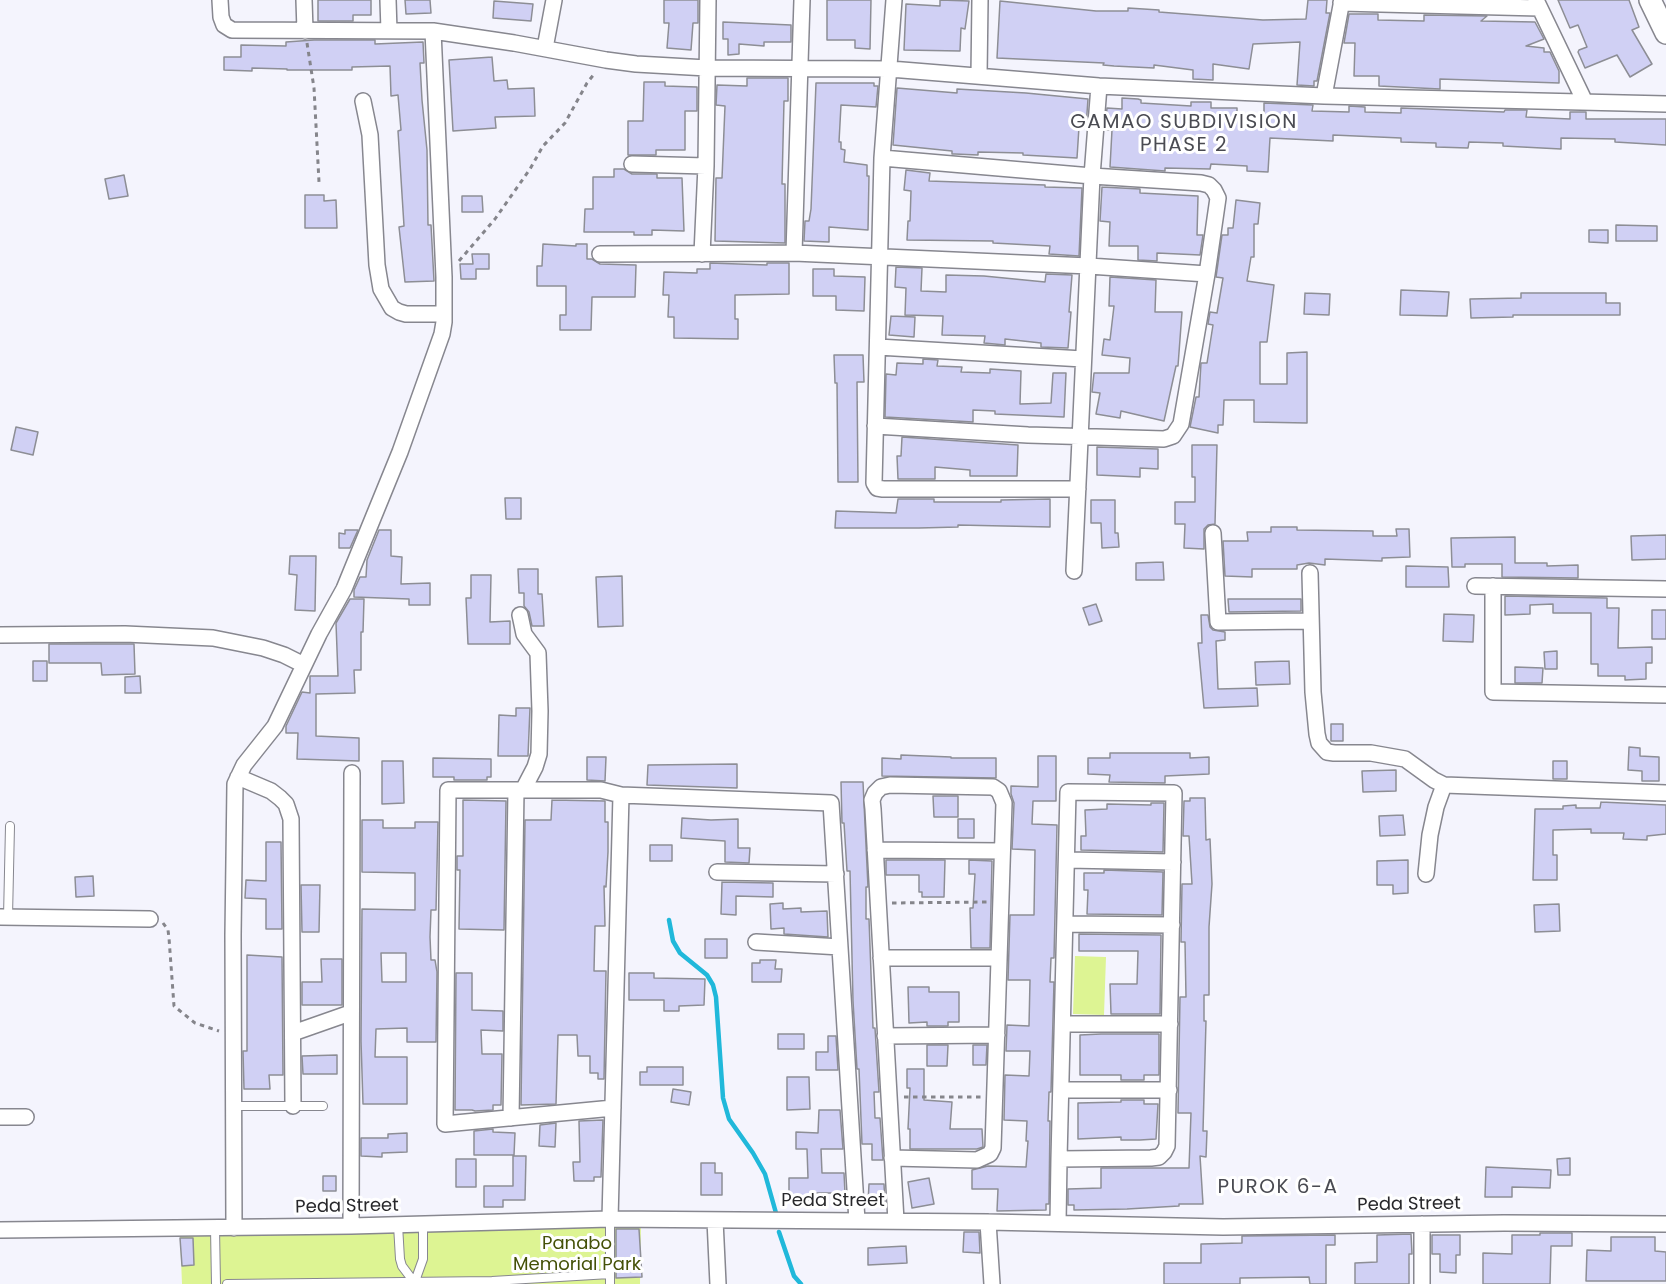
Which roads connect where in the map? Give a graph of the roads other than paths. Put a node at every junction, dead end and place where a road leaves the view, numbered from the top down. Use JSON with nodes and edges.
{"nodes":[{"id":1,"x":220,"y":0,"type":"edge"},
{"id":2,"x":304,"y":0,"type":"edge"},
{"id":3,"x":388,"y":0,"type":"edge"},
{"id":4,"x":554,"y":0,"type":"edge"},
{"id":5,"x":708,"y":0,"type":"edge"},
{"id":6,"x":802,"y":0,"type":"edge"},
{"id":7,"x":894,"y":0,"type":"edge"},
{"id":8,"x":980,"y":0,"type":"edge"},
{"id":9,"x":1650,"y":0,"type":"edge"},
{"id":10,"x":1341,"y":1,"type":"edge"},
{"id":11,"x":1444,"y":3,"type":"edge"},
{"id":12,"x":1538,"y":4,"type":"edge"},
{"id":13,"x":305,"y":31,"type":"junction"},
{"id":14,"x":389,"y":31,"type":"junction"},
{"id":15,"x":433,"y":31,"type":"junction"},
{"id":16,"x":1666,"y":33,"type":"edge"},
{"id":17,"x":545,"y":48,"type":"junction"},
{"id":18,"x":707,"y":68,"type":"junction"},
{"id":19,"x":798,"y":69,"type":"junction"},
{"id":20,"x":890,"y":69,"type":"junction"},
{"id":21,"x":979,"y":76,"type":"junction"},
{"id":22,"x":1100,"y":86,"type":"junction"},
{"id":23,"x":1324,"y":96,"type":"junction"},
{"id":24,"x":363,"y":101,"type":"dead end"},
{"id":25,"x":1586,"y":102,"type":"junction"},
{"id":26,"x":1666,"y":104,"type":"edge"},
{"id":27,"x":882,"y":158,"type":"junction"},
{"id":28,"x":632,"y":164,"type":"dead end"},
{"id":29,"x":706,"y":166,"type":"junction"},
{"id":30,"x":1092,"y":176,"type":"junction"},
{"id":31,"x":794,"y":253,"type":"junction"},
{"id":32,"x":600,"y":254,"type":"dead end"},
{"id":33,"x":702,"y":254,"type":"junction"},
{"id":34,"x":880,"y":256,"type":"junction"},
{"id":35,"x":1089,"y":266,"type":"junction"},
{"id":36,"x":1207,"y":274,"type":"junction"},
{"id":37,"x":444,"y":314,"type":"junction"},
{"id":38,"x":878,"y":347,"type":"junction"},
{"id":39,"x":1083,"y":359,"type":"junction"},
{"id":40,"x":875,"y":426,"type":"junction"},
{"id":41,"x":1079,"y":437,"type":"junction"},
{"id":42,"x":1078,"y":489,"type":"junction"},
{"id":43,"x":1214,"y":533,"type":"dead end"},
{"id":44,"x":1074,"y":571,"type":"dead end"},
{"id":45,"x":1310,"y":573,"type":"dead end"},
{"id":46,"x":1476,"y":585,"type":"dead end"},
{"id":47,"x":1493,"y":586,"type":"junction"},
{"id":48,"x":1666,"y":589,"type":"edge"},
{"id":49,"x":520,"y":615,"type":"dead end"},
{"id":50,"x":1310,"y":621,"type":"junction"},
{"id":51,"x":0,"y":635,"type":"edge"},
{"id":52,"x":304,"y":665,"type":"junction"},
{"id":53,"x":1666,"y":695,"type":"edge"},
{"id":54,"x":352,"y":773,"type":"dead end"},
{"id":55,"x":238,"y":777,"type":"junction"},
{"id":56,"x":1444,"y":785,"type":"junction"},
{"id":57,"x":520,"y":790,"type":"junction"},
{"id":58,"x":1666,"y":793,"type":"edge"},
{"id":59,"x":621,"y":795,"type":"junction"},
{"id":60,"x":10,"y":826,"type":"dead end"},
{"id":61,"x":875,"y":850,"type":"junction"},
{"id":62,"x":1002,"y":851,"type":"junction"},
{"id":63,"x":1067,"y":860,"type":"junction"},
{"id":64,"x":1173,"y":862,"type":"junction"},
{"id":65,"x":717,"y":872,"type":"dead end"},
{"id":66,"x":836,"y":874,"type":"junction"},
{"id":67,"x":1426,"y":874,"type":"dead end"},
{"id":68,"x":4,"y":917,"type":"edge"},
{"id":69,"x":150,"y":919,"type":"road end"},
{"id":70,"x":1065,"y":924,"type":"junction"},
{"id":71,"x":1172,"y":925,"type":"junction"},
{"id":72,"x":756,"y":942,"type":"dead end"},
{"id":73,"x":840,"y":946,"type":"junction"},
{"id":74,"x":881,"y":958,"type":"junction"},
{"id":75,"x":999,"y":958,"type":"junction"},
{"id":76,"x":350,"y":1013,"type":"junction"},
{"id":77,"x":1063,"y":1024,"type":"junction"},
{"id":78,"x":1170,"y":1024,"type":"junction"},
{"id":79,"x":293,"y":1033,"type":"junction"},
{"id":80,"x":997,"y":1035,"type":"junction"},
{"id":81,"x":885,"y":1036,"type":"junction"},
{"id":82,"x":1061,"y":1090,"type":"junction"},
{"id":83,"x":1169,"y":1090,"type":"junction"},
{"id":84,"x":233,"y":1106,"type":"junction"},
{"id":85,"x":293,"y":1106,"type":"junction"},
{"id":86,"x":323,"y":1106,"type":"dead end"},
{"id":87,"x":613,"y":1108,"type":"junction"},
{"id":88,"x":0,"y":1117,"type":"edge"},
{"id":89,"x":26,"y":1117,"type":"dead end"},
{"id":90,"x":511,"y":1118,"type":"junction"},
{"id":91,"x":892,"y":1158,"type":"junction"},
{"id":92,"x":1059,"y":1159,"type":"junction"},
{"id":93,"x":610,"y":1219,"type":"junction"},
{"id":94,"x":715,"y":1220,"type":"junction"},
{"id":95,"x":857,"y":1221,"type":"junction"},
{"id":96,"x":896,"y":1221,"type":"junction"},
{"id":97,"x":988,"y":1222,"type":"junction"},
{"id":98,"x":1058,"y":1223,"type":"junction"},
{"id":99,"x":1422,"y":1224,"type":"junction"},
{"id":100,"x":1666,"y":1224,"type":"edge"},
{"id":101,"x":398,"y":1225,"type":"junction"},
{"id":102,"x":423,"y":1225,"type":"junction"},
{"id":103,"x":351,"y":1226,"type":"junction"},
{"id":104,"x":215,"y":1228,"type":"junction"},
{"id":105,"x":234,"y":1228,"type":"junction"},
{"id":106,"x":0,"y":1230,"type":"edge"},
{"id":107,"x":610,"y":1274,"type":"junction"},
{"id":108,"x":414,"y":1283,"type":"edge"},
{"id":109,"x":216,"y":1284,"type":"edge"},
{"id":110,"x":227,"y":1284,"type":"edge"},
{"id":111,"x":610,"y":1284,"type":"edge"},
{"id":112,"x":718,"y":1284,"type":"edge"},
{"id":113,"x":992,"y":1284,"type":"edge"},
{"id":114,"x":1422,"y":1284,"type":"edge"}],
"edges":[{"from":1,"to":13,"type":"street"},
{"from":2,"to":13,"type":"street"},
{"from":3,"to":14,"type":"street"},
{"from":4,"to":17,"type":"street"},
{"from":5,"to":18,"type":"street"},
{"from":6,"to":19,"type":"street"},
{"from":7,"to":20,"type":"street"},
{"from":8,"to":21,"type":"street"},
{"from":9,"to":16,"type":"street"},
{"from":10,"to":11,"type":"street"},
{"from":10,"to":23,"type":"street"},
{"from":11,"to":12,"type":"street"},
{"from":12,"to":25,"type":"street"},
{"from":13,"to":14,"type":"street"},
{"from":14,"to":15,"type":"street"},
{"from":15,"to":17,"type":"street"},
{"from":15,"to":37,"type":"street"},
{"from":17,"to":18,"type":"street"},
{"from":18,"to":19,"type":"street"},
{"from":18,"to":29,"type":"street"},
{"from":19,"to":20,"type":"street"},
{"from":19,"to":31,"type":"street"},
{"from":20,"to":21,"type":"street"},
{"from":20,"to":27,"type":"street"},
{"from":21,"to":22,"type":"street"},
{"from":22,"to":23,"type":"street"},
{"from":22,"to":30,"type":"street"},
{"from":23,"to":25,"type":"street"},
{"from":24,"to":37,"type":"street"},
{"from":25,"to":26,"type":"street"},
{"from":27,"to":30,"type":"street"},
{"from":27,"to":34,"type":"street"},
{"from":28,"to":29,"type":"street"},
{"from":29,"to":33,"type":"street"},
{"from":30,"to":35,"type":"street"},
{"from":30,"to":36,"type":"street"},
{"from":31,"to":33,"type":"street"},
{"from":31,"to":34,"type":"street"},
{"from":32,"to":33,"type":"street"},
{"from":34,"to":35,"type":"street"},
{"from":34,"to":38,"type":"street"},
{"from":35,"to":36,"type":"street"},
{"from":35,"to":39,"type":"street"},
{"from":36,"to":41,"type":"street"},
{"from":37,"to":52,"type":"street"},
{"from":38,"to":39,"type":"street"},
{"from":38,"to":40,"type":"street"},
{"from":39,"to":41,"type":"street"},
{"from":40,"to":41,"type":"street"},
{"from":40,"to":42,"type":"street"},
{"from":41,"to":42,"type":"street"},
{"from":42,"to":44,"type":"street"},
{"from":43,"to":50,"type":"street"},
{"from":45,"to":50,"type":"street"},
{"from":46,"to":47,"type":"street"},
{"from":47,"to":48,"type":"street"},
{"from":47,"to":53,"type":"street"},
{"from":49,"to":57,"type":"street"},
{"from":50,"to":56,"type":"street"},
{"from":51,"to":52,"type":"street"},
{"from":52,"to":55,"type":"street"},
{"from":54,"to":76,"type":"street"},
{"from":55,"to":79,"type":"street"},
{"from":55,"to":84,"type":"street"},
{"from":56,"to":58,"type":"street"},
{"from":56,"to":67,"type":"street"},
{"from":57,"to":59,"type":"street"},
{"from":57,"to":90,"type":"street"},
{"from":57,"to":90,"type":"street"},
{"from":59,"to":66,"type":"street"},
{"from":59,"to":87,"type":"street"},
{"from":60,"to":68,"type":"lane"},
{"from":61,"to":62,"type":"street"},
{"from":61,"to":62,"type":"street"},
{"from":61,"to":74,"type":"street"},
{"from":62,"to":75,"type":"street"},
{"from":63,"to":64,"type":"street"},
{"from":63,"to":64,"type":"street"},
{"from":63,"to":70,"type":"street"},
{"from":64,"to":71,"type":"street"},
{"from":65,"to":66,"type":"street"},
{"from":66,"to":73,"type":"street"},
{"from":68,"to":69,"type":"street"},
{"from":70,"to":71,"type":"street"},
{"from":70,"to":77,"type":"street"},
{"from":71,"to":78,"type":"street"},
{"from":72,"to":73,"type":"street"},
{"from":73,"to":95,"type":"street"},
{"from":74,"to":75,"type":"street"},
{"from":74,"to":81,"type":"street"},
{"from":75,"to":80,"type":"street"},
{"from":76,"to":79,"type":"street"},
{"from":76,"to":103,"type":"street"},
{"from":77,"to":78,"type":"street"},
{"from":77,"to":82,"type":"street"},
{"from":78,"to":83,"type":"street"},
{"from":79,"to":85,"type":"street"},
{"from":80,"to":81,"type":"street"},
{"from":80,"to":91,"type":"street"},
{"from":81,"to":91,"type":"street"},
{"from":82,"to":83,"type":"street"},
{"from":82,"to":92,"type":"street"},
{"from":83,"to":92,"type":"street"},
{"from":84,"to":85,"type":"lane"},
{"from":84,"to":105,"type":"street"},
{"from":85,"to":86,"type":"lane"},
{"from":87,"to":90,"type":"street"},
{"from":87,"to":93,"type":"street"},
{"from":88,"to":89,"type":"street"},
{"from":91,"to":96,"type":"street"},
{"from":92,"to":98,"type":"street"},
{"from":93,"to":94,"type":"street","name":"Peda Street"},
{"from":93,"to":102,"type":"street","name":"Peda Street"},
{"from":93,"to":107,"type":"lane"},
{"from":94,"to":95,"type":"street","name":"Peda Street"},
{"from":94,"to":112,"type":"street"},
{"from":95,"to":96,"type":"street","name":"Peda Street"},
{"from":96,"to":97,"type":"street","name":"Peda Street"},
{"from":97,"to":98,"type":"street","name":"Peda Street"},
{"from":97,"to":113,"type":"street"},
{"from":98,"to":99,"type":"street","name":"Peda Street"},
{"from":99,"to":100,"type":"street","name":"Peda Street"},
{"from":99,"to":114,"type":"street"},
{"from":101,"to":102,"type":"street","name":"Peda Street"},
{"from":101,"to":103,"type":"street","name":"Peda Street"},
{"from":101,"to":108,"type":"lane"},
{"from":102,"to":108,"type":"lane"},
{"from":103,"to":105,"type":"street","name":"Peda Street"},
{"from":104,"to":105,"type":"street","name":"Peda Street"},
{"from":104,"to":106,"type":"street","name":"Peda Street"},
{"from":104,"to":109,"type":"lane"},
{"from":107,"to":108,"type":"lane"},
{"from":107,"to":111,"type":"lane"},
{"from":108,"to":110,"type":"lane"}]}
